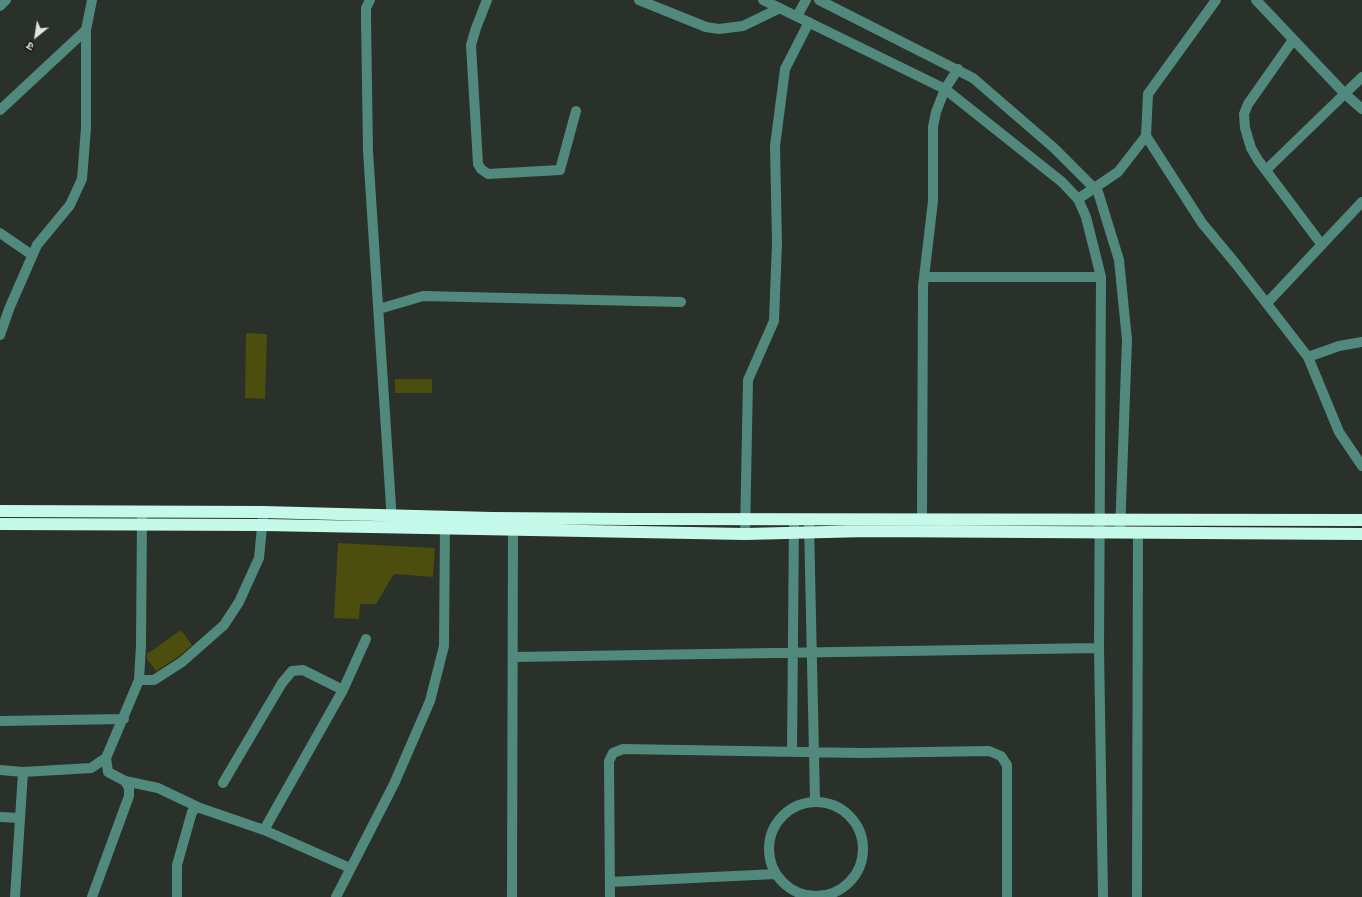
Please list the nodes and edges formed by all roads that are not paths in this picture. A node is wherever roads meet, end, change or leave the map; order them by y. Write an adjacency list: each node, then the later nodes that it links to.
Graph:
1 (6, 0): 11 (street)
2 (92, 0): 15 (street)
3 (370, 0): 36 (street)
4 (487, 0): 23 (street)
5 (639, 0): 12 (street)
6 (763, 0): 12 (street)
7 (806, 0): 13 (street)
8 (819, 0): 17 (street)
9 (1216, 0): 24 (street)
10 (1256, 0): 16 (street)
11 (0, 6)
12 (780, 8): 13 (street)
13 (797, 16): 14 (street)
14 (809, 22): 19 (street); 47 (street)
15 (86, 30): 22 (street); 31 (street)
16 (1293, 40): 20 (street); 25 (street)
17 (958, 70): 19 (street); 26 (street)
18 (1362, 77): 20 (street)
19 (945, 88): 27 (street); 32 (street)
20 (1345, 94): 21 (street); 25 (street)
21 (1362, 109)
22 (0, 110)
23 (576, 111)
24 (1146, 136): 26 (street); 35 (street)
25 (1266, 170): 30 (street)
26 (1094, 188): 27 (street); 51 (street)
27 (1078, 199): 33 (street)
28 (1362, 202): 30 (street)
29 (0, 233): 31 (street)
30 (1322, 245): 35 (street)
31 (32, 255): 37 (street)
32 (924, 277): 33 (street); 48 (street)
33 (1101, 277): 50 (street)
34 (681, 302): 36 (street)
35 (1267, 303): 40 (street)
36 (379, 309): 45 (street)
37 (3, 319): 38 (street)
38 (0, 335)
39 (1362, 342): 40 (street)
40 (1308, 358): 41 (street)
41 (1362, 466)
42 (0, 511): 43 (highway)
43 (141, 511): 44 (highway); 54 (street)
44 (263, 512): 45 (highway); 56 (street)
45 (392, 515): 46 (highway); 58 (street)
46 (446, 516): 55 (highway); 59 (street)
47 (746, 519): 49 (highway); 55 (highway); 64 (street)
48 (922, 519): 50 (highway); 57 (highway)
49 (794, 520): 57 (highway); 60 (street)
50 (1100, 520): 51 (highway); 61 (street)
51 (1120, 520): 52 (highway); 62 (street)
52 (1362, 520)
53 (0, 524): 54 (highway)
54 (142, 524): 56 (highway); 71 (street)
55 (513, 524): 59 (highway); 64 (highway); 70 (street)
56 (264, 525): 58 (highway); 71 (street)
57 (809, 526): 60 (highway); 61 (highway); 69 (street)
58 (392, 528): 59 (highway)
59 (445, 529): 89 (street)
60 (794, 532): 64 (highway); 68 (street)
61 (1100, 532): 62 (highway); 67 (street)
62 (1120, 532): 63 (highway)
63 (1138, 532): 65 (highway); 101 (street)
64 (745, 534)
65 (1362, 534)
66 (366, 638): 72 (street)
67 (1099, 648): 69 (street); 100 (street)
68 (793, 652): 69 (street); 70 (street); 75 (street)
69 (811, 652): 76 (street)
70 (513, 656): 96 (street)
71 (138, 680): 73 (street)
72 (343, 690): 83 (street); 88 (street)
73 (124, 719): 74 (street); 77 (street)
74 (0, 720)
75 (792, 752): 76 (street); 91 (street)
76 (814, 752): 84 (street); 99 (street)
77 (106, 758): 78 (street); 81 (street)
78 (91, 768): 80 (street); 81 (street)
79 (0, 770): 80 (street)
80 (23, 772): 87 (street)
81 (108, 772): 82 (street)
82 (125, 781): 85 (street); 93 (street)
83 (223, 783)
84 (815, 800): 90 (street); 98 (street)
85 (200, 808): 88 (street); 94 (street)
86 (0, 816): 87 (street)
87 (20, 818): 92 (street)
88 (264, 830): 89 (street)
89 (350, 868): 95 (street)
90 (776, 874): 91 (street); 98 (street)
91 (610, 882): 97 (street)
92 (15, 897)
93 (92, 897)
94 (177, 897)
95 (336, 897)
96 (512, 897)
97 (610, 897)
98 (812, 897)
99 (1006, 897)
100 (1103, 897)
101 (1137, 897)

